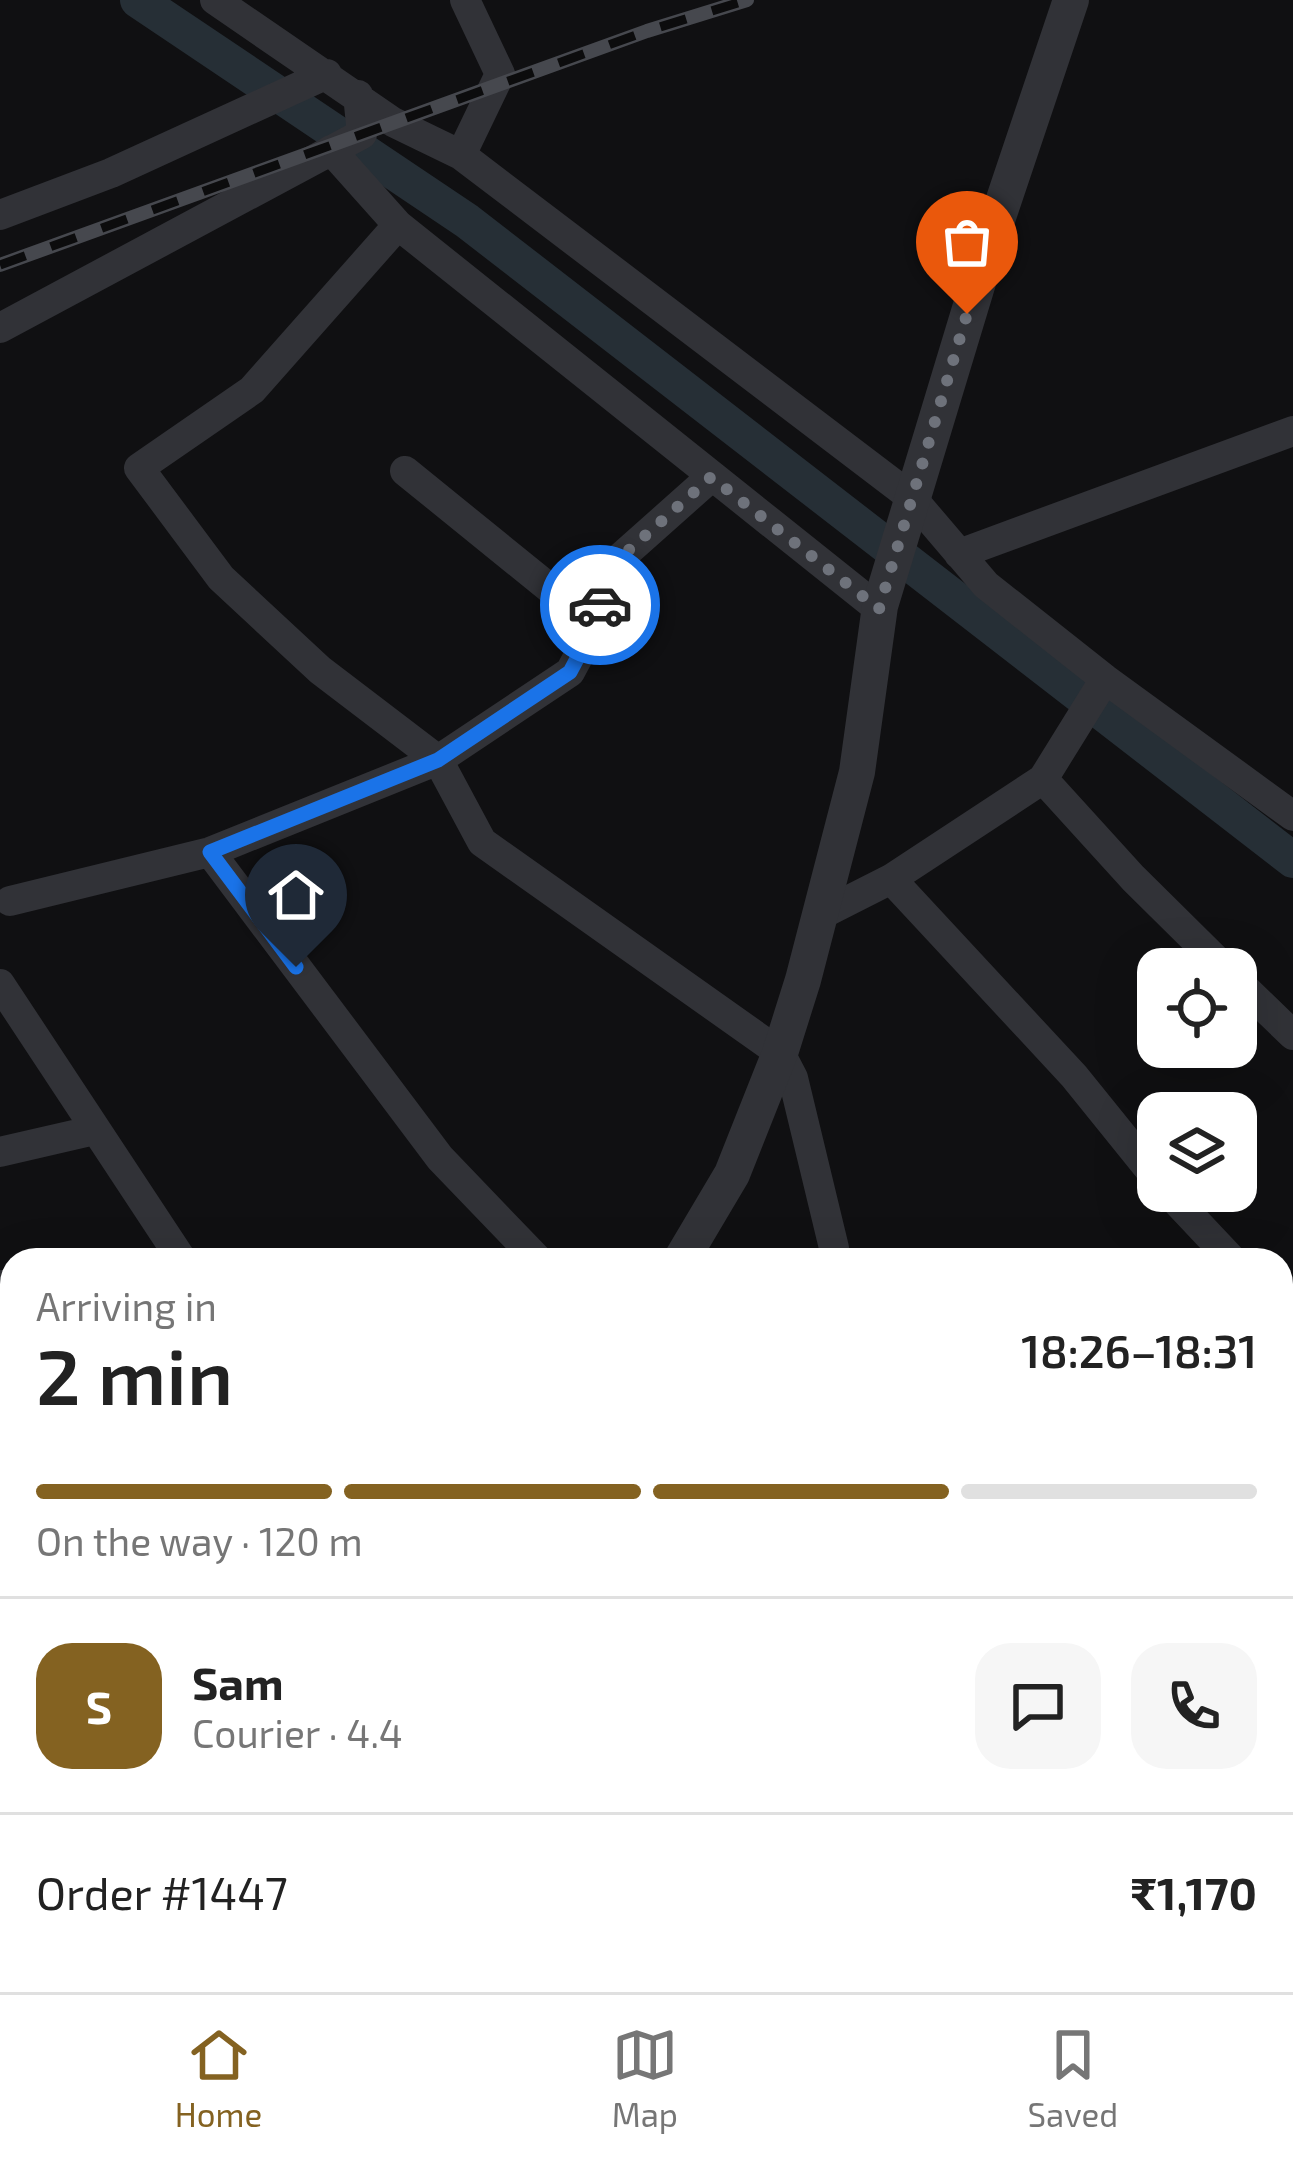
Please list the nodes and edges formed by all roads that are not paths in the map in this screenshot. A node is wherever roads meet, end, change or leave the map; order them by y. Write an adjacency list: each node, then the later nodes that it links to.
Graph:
1 (215, 0): 4 (street)
2 (465, 0): 7 (street)
3 (1071, 0): 14 (street)
4 (327, 74): 5 (street); 8 (street)
5 (358, 95): 6 (street); 7 (street)
6 (331, 150): 9 (street); 10 (street)
7 (461, 155): 14 (street)
8 (0, 215)
9 (398, 226): 13 (street); 19 (street)
10 (0, 328)
11 (1293, 431): 15 (street)
12 (405, 470): 17 (street)
13 (711, 477): 16 (street); 17 (street)
14 (910, 498): 15 (street); 16 (street)
15 (959, 554): 18 (street)
16 (879, 608): 25 (street)
17 (595, 625): 19 (street)
18 (1105, 679): 20 (street); 21 (street)
19 (438, 760): 22 (street); 30 (street)
20 (1043, 779): 23 (street); 26 (street)
21 (1293, 816)
22 (210, 852): 24 (street); 36 (street)
23 (891, 879): 25 (street); 33 (street)
24 (4, 898)
25 (820, 915): 30 (street)
26 (1204, 948)
27 (0, 984): 31 (street)
28 (1257, 1000): 29 (street)
29 (1293, 1035)
30 (779, 1053): 37 (street); 38 (street)
31 (95, 1130): 32 (street); 35 (street)
32 (0, 1152)
33 (1137, 1154)
34 (1187, 1212): 39 (street)
35 (174, 1248)
36 (526, 1248)
37 (688, 1248)
38 (834, 1248)
39 (1221, 1248)

